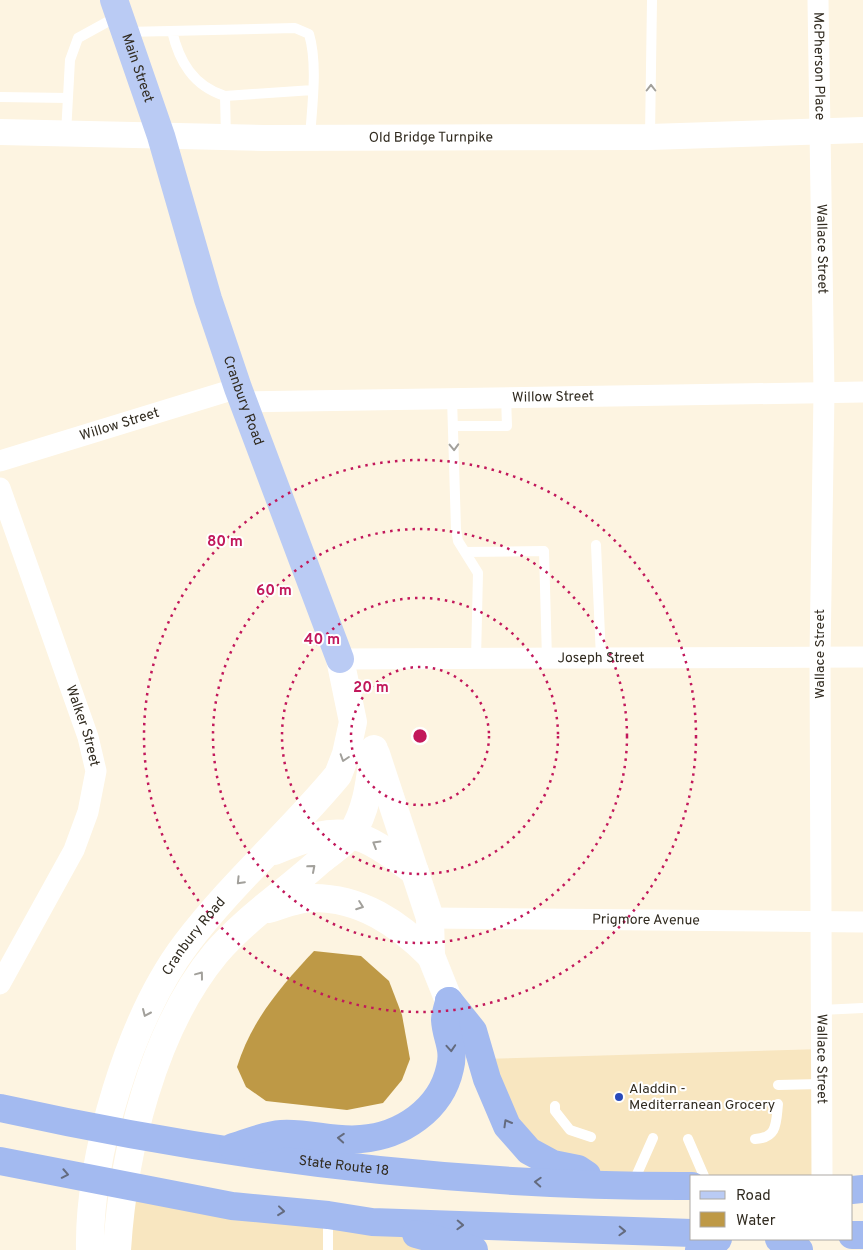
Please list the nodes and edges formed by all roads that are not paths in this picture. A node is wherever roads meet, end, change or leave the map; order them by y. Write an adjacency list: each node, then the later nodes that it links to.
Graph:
1 (652, 0): 16 (lane, one-way to 1)
2 (818, 0): 10 (street, McPherson Place)
3 (119, 16): 4 (lane); 8 (lane); 13 (main road, Main Street)
4 (172, 31): 5 (lane); 6 (lane)
5 (313, 90): 6 (lane); 15 (lane)
6 (225, 96): 14 (lane)
7 (0, 97): 8 (lane)
8 (68, 98): 12 (lane)
9 (863, 130): 10 (street, Old Bridge Turnpike)
10 (819, 131): 16 (street, Old Bridge Turnpike); 17 (street, Wallace Street)
11 (0, 132): 12 (street, Old Bridge Turnpike)
12 (66, 135): 13 (street, Old Bridge Turnpike)
13 (161, 136): 14 (street, Old Bridge Turnpike); 19 (main road, Cranbury Road)
14 (226, 137): 15 (street, Old Bridge Turnpike)
15 (310, 137): 16 (street, Old Bridge Turnpike)
16 (650, 137)
17 (824, 392): 18 (street, Willow Street); 20 (street, Willow Street); 27 (street, Wallace Street)
18 (863, 392)
19 (240, 395): 21 (street, Willow Street); 23 (street, Willow Street); 30 (main road, Cranbury Road)
20 (506, 397): 21 (street, Willow Street); 22 (lane)
21 (452, 398): 22 (lane)
22 (453, 426): 26 (lane, one-way to 26)
23 (0, 461)
24 (0, 488): 42 (street, Walker Street)
25 (596, 545): 29 (lane)
26 (466, 552): 31 (lane); 32 (lane)
27 (820, 657): 28 (street, Joseph Street); 29 (street, Joseph Street); 39 (street, Wallace Street)
28 (863, 657)
29 (601, 658): 32 (street, Joseph Street)
30 (340, 659): 31 (street, Joseph Street); 33 (main road, Cranbury Road); 35 (main road, Cranbury Road, one-way to 35)
31 (476, 659): 32 (street, Joseph Street)
32 (547, 659)
33 (374, 749): 34 (main road, Cranbury Road); 36 (main road, Cranbury Road)
34 (351, 834): 35 (main road); 36 (main road, one-way to 34); 37 (main road, Cranbury Road, one-way to 34)
35 (266, 854): 67 (main road, Cranbury Road, one-way to 67)
36 (416, 872): 38 (main road, Cranbury Road)
37 (262, 910): 41 (main road, one-way to 41); 68 (main road, Cranbury Road, one-way to 37)
38 (430, 918): 39 (street, Prigmore Avenue); 41 (main road, Cranbury Road)
39 (822, 922): 40 (street, Prigmore Avenue); 45 (street, Wallace Street)
40 (863, 922)
41 (431, 956): 43 (main road, Cranbury Road)
42 (1, 980)
43 (449, 1001): 55 (highway, one-way to 55); 59 (highway, one-way to 43)
44 (863, 1008): 45 (lane)
45 (821, 1010): 46 (street, Wallace Street)
46 (822, 1084): 47 (lane); 58 (street, Wallace Street)
47 (778, 1085)
48 (778, 1104): 54 (lane)
49 (555, 1106): 51 (lane)
50 (0, 1108): 55 (highway, State Route 18)
51 (591, 1136)
52 (653, 1138): 60 (lane)
53 (688, 1138): 57 (lane)
54 (755, 1139)
55 (220, 1151): 59 (highway, State Route 18, one-way to 55)
56 (0, 1162): 62 (highway, one-way to 62)
57 (704, 1175)
58 (822, 1175)
59 (603, 1185): 60 (highway, State Route 18)
60 (631, 1186): 61 (highway, State Route 18)
61 (690, 1186)
62 (328, 1216): 63 (highway); 69 (lane)
63 (372, 1222): 64 (highway, one-way to 64); 70 (highway)
64 (690, 1233)
65 (716, 1240): 71 (highway)
66 (781, 1240): 72 (highway)
67 (90, 1246)
68 (117, 1248)
69 (328, 1250)
70 (474, 1250)
71 (699, 1250)
72 (799, 1250)

